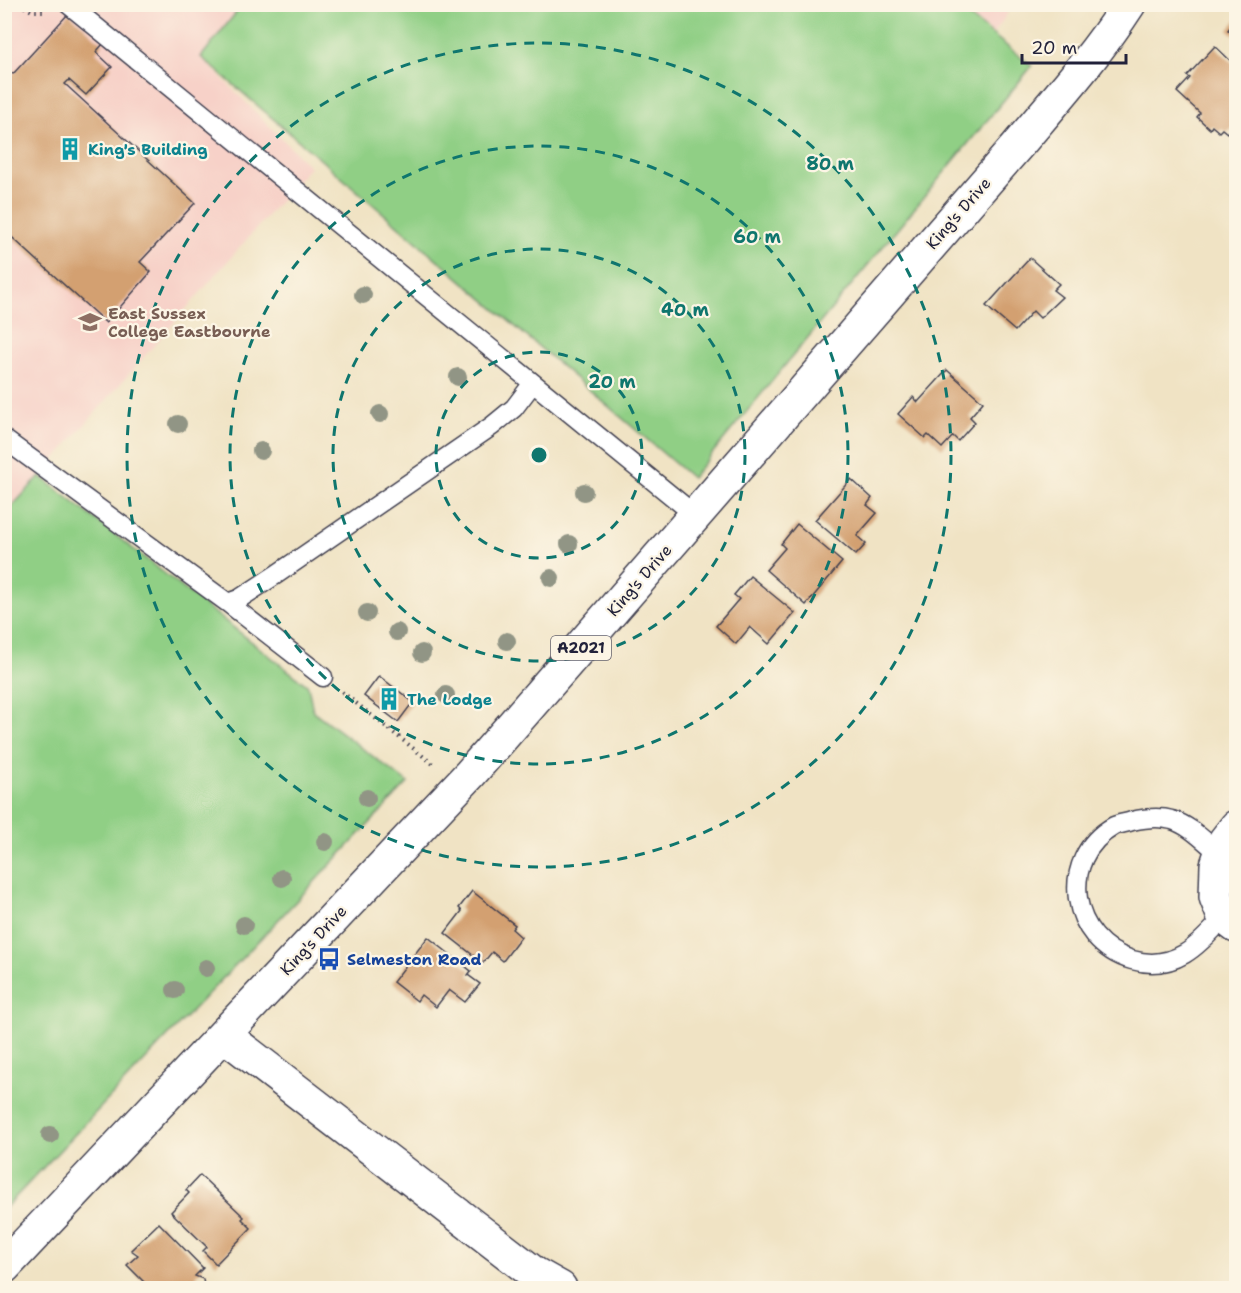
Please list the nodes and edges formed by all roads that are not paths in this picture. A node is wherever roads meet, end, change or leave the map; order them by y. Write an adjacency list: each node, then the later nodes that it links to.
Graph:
1 (68, 4): 3 (lane)
2 (1129, 4): 5 (main road, King's Drive / A2021)
3 (533, 382): 5 (lane); 6 (lane)
4 (4, 439): 6 (lane)
5 (695, 515): 10 (main road, King's Drive / A2021)
6 (228, 603): 7 (lane)
7 (323, 677)
8 (1228, 841): 9 (main road); 9 (lane)
9 (1230, 921)
10 (224, 1035): 11 (main road, King's Drive / A2021); 12 (main road)
11 (4, 1267)
12 (560, 1288)

